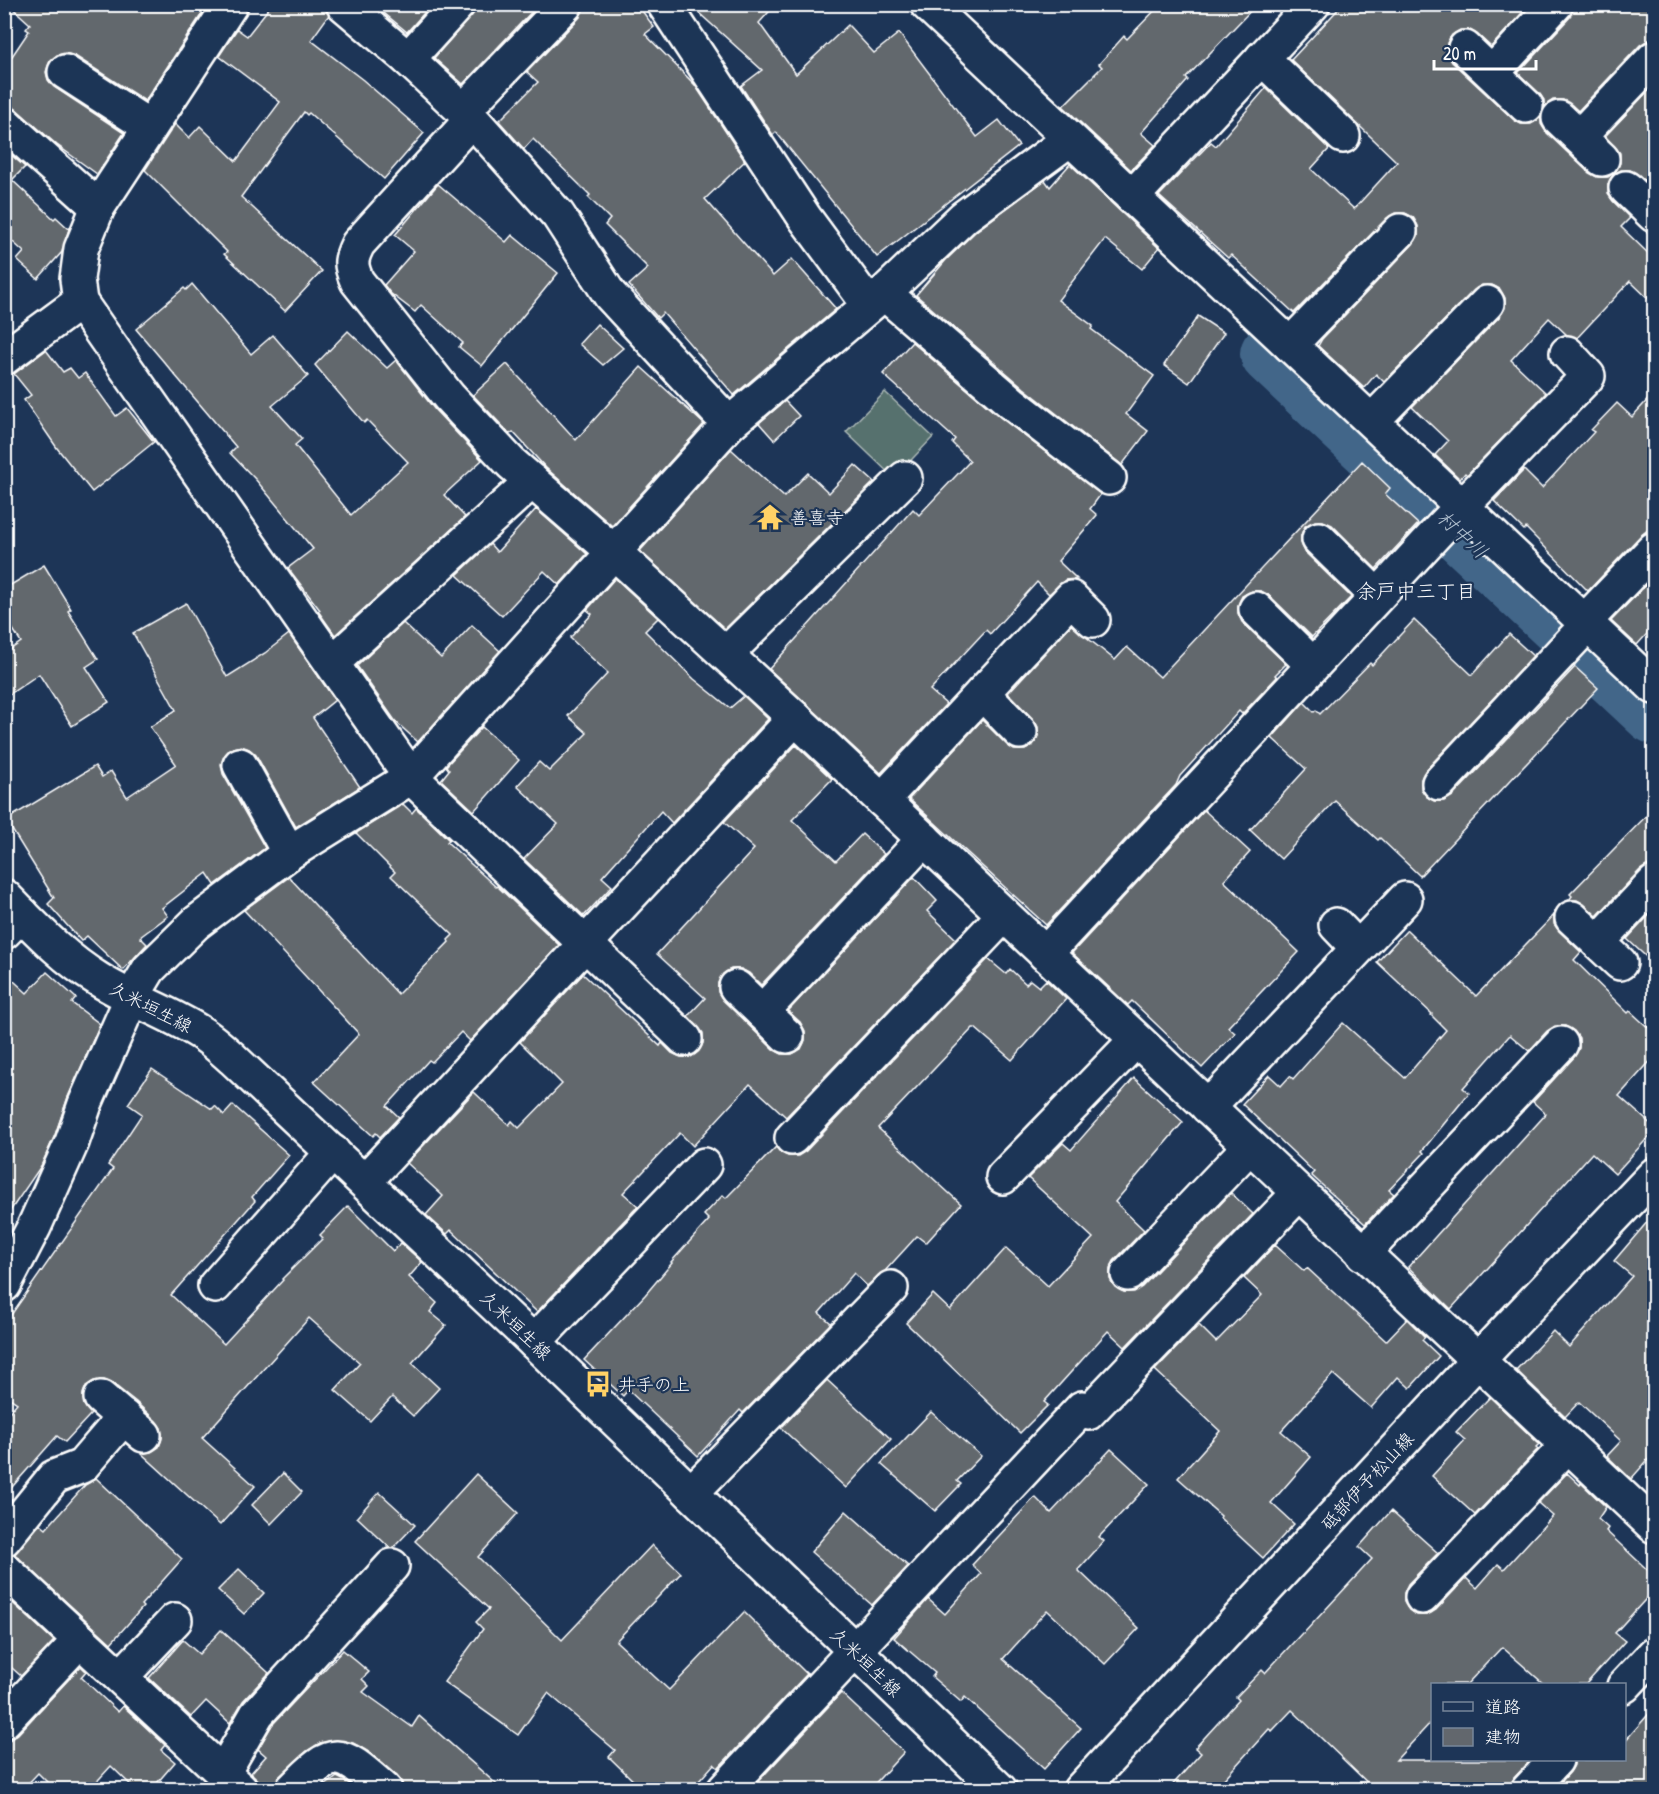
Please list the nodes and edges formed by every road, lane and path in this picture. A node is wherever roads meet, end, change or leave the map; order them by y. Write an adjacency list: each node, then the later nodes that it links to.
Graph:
1 (231, 4): 18 (street)
2 (343, 4): 12 (street)
3 (458, 4): 12 (street)
4 (566, 4): 16 (street)
5 (664, 4): 27 (street)
6 (927, 4): 21 (street)
7 (1313, 4): 10 (street)
8 (1556, 4): 14 (street)
9 (1465, 48): 14 (street)
10 (1262, 58): 19 (street); 23 (street)
11 (1654, 58): 20 (street)
12 (408, 59): 16 (street)
13 (65, 72): 18 (street)
14 (1492, 73): 15 (street)
15 (1526, 106)
16 (468, 115): 34 (street); 37 (street)
17 (4, 123): 24 (street)
18 (150, 128): 24 (street)
19 (1343, 136)
20 (1580, 138)
21 (1070, 139): 23 (street); 27 (street)
22 (1626, 188): 25 (street)
23 (1132, 197): 30 (street)
24 (98, 207): 28 (street)
25 (1654, 215)
26 (1400, 231): 30 (street)
27 (876, 299): 34 (street); 36 (street)
28 (80, 302): 32 (street); 47 (street)
29 (1486, 303): 33 (street)
30 (1290, 345): 33 (street)
31 (1567, 353): 38 (street)
32 (4, 358)
33 (1372, 422): 38 (street)
34 (729, 424): 41 (street)
35 (905, 478): 46 (street)
36 (1109, 478)
37 (532, 480): 41 (street); 47 (street)
38 (1453, 515): 42 (street); 45 (street)
39 (1319, 538): 42 (street)
40 (1654, 549): 45 (street)
41 (614, 552): 46 (street); 54 (street)
42 (1377, 596): 48 (street)
43 (1256, 609): 48 (street)
44 (1093, 620): 50 (street)
45 (1580, 631): 49 (street); 55 (street)
46 (726, 654): 51 (street)
47 (332, 663): 54 (street)
48 (1313, 665): 67 (street)
49 (1654, 687)
50 (982, 693): 52 (street); 56 (street)
51 (795, 718): 56 (street); 65 (street)
52 (1020, 732)
53 (240, 765): 58 (street)
54 (411, 777): 58 (street); 65 (street)
55 (1439, 783)
56 (882, 800): 57 (street)
57 (924, 839): 62 (street); 70 (street)
58 (289, 853): 69 (street)
59 (1654, 883): 63 (street)
60 (1405, 899): 66 (street)
61 (10, 914): 69 (street, 久米垣生線)
62 (1004, 915): 67 (street); 76 (street)
63 (1572, 918)
64 (1335, 925): 66 (street)
65 (587, 945): 72 (street); 82 (street)
66 (1358, 948): 75 (street)
67 (1045, 954): 73 (street)
68 (736, 987): 70 (street)
69 (131, 999): 78 (street, 久米垣生線); 85 (street)
70 (762, 1012): 71 (street)
71 (787, 1036)
72 (685, 1039)
73 (1136, 1040): 75 (street); 81 (street)
74 (1561, 1044): 84 (street)
75 (1208, 1107): 77 (street)
76 (792, 1138)
77 (1250, 1147): 83 (street); 86 (street)
78 (333, 1152): 82 (street, 久米垣生線); 87 (street)
79 (704, 1165): 89 (street)
80 (1654, 1174): 90 (street, 砥部伊予松山線)
81 (1003, 1177)
82 (365, 1181): 89 (street, 久米垣生線)
83 (1299, 1193): 84 (street); 101 (street)
84 (1363, 1254): 90 (street)
85 (7, 1272)
86 (1128, 1274)
87 (215, 1286)
88 (891, 1288): 93 (street)
89 (534, 1342): 93 (street, 久米垣生線)
90 (1477, 1361): 92 (street); 112 (street, 砥部伊予松山線)
91 (123, 1416): 95 (street)
92 (1568, 1445): 94 (street); 98 (street)
93 (691, 1493): 101 (street, 久米垣生線)
94 (1654, 1526)
95 (4, 1539)
96 (392, 1566): 107 (street)
97 (4, 1569): 100 (street)
98 (1422, 1598)
99 (175, 1620): 103 (street)
100 (80, 1640): 103 (street); 105 (street)
101 (854, 1651): 110 (street); 111 (street, 久米垣生線)
102 (1654, 1654): 104 (street)
103 (121, 1677): 107 (street)
104 (1626, 1684)
105 (4, 1721)
106 (1555, 1761): 113 (street)
107 (232, 1784)
108 (292, 1790): 109 (street)
109 (385, 1790)
110 (724, 1790)
111 (1000, 1790)
112 (1080, 1790)
113 (1528, 1790)

